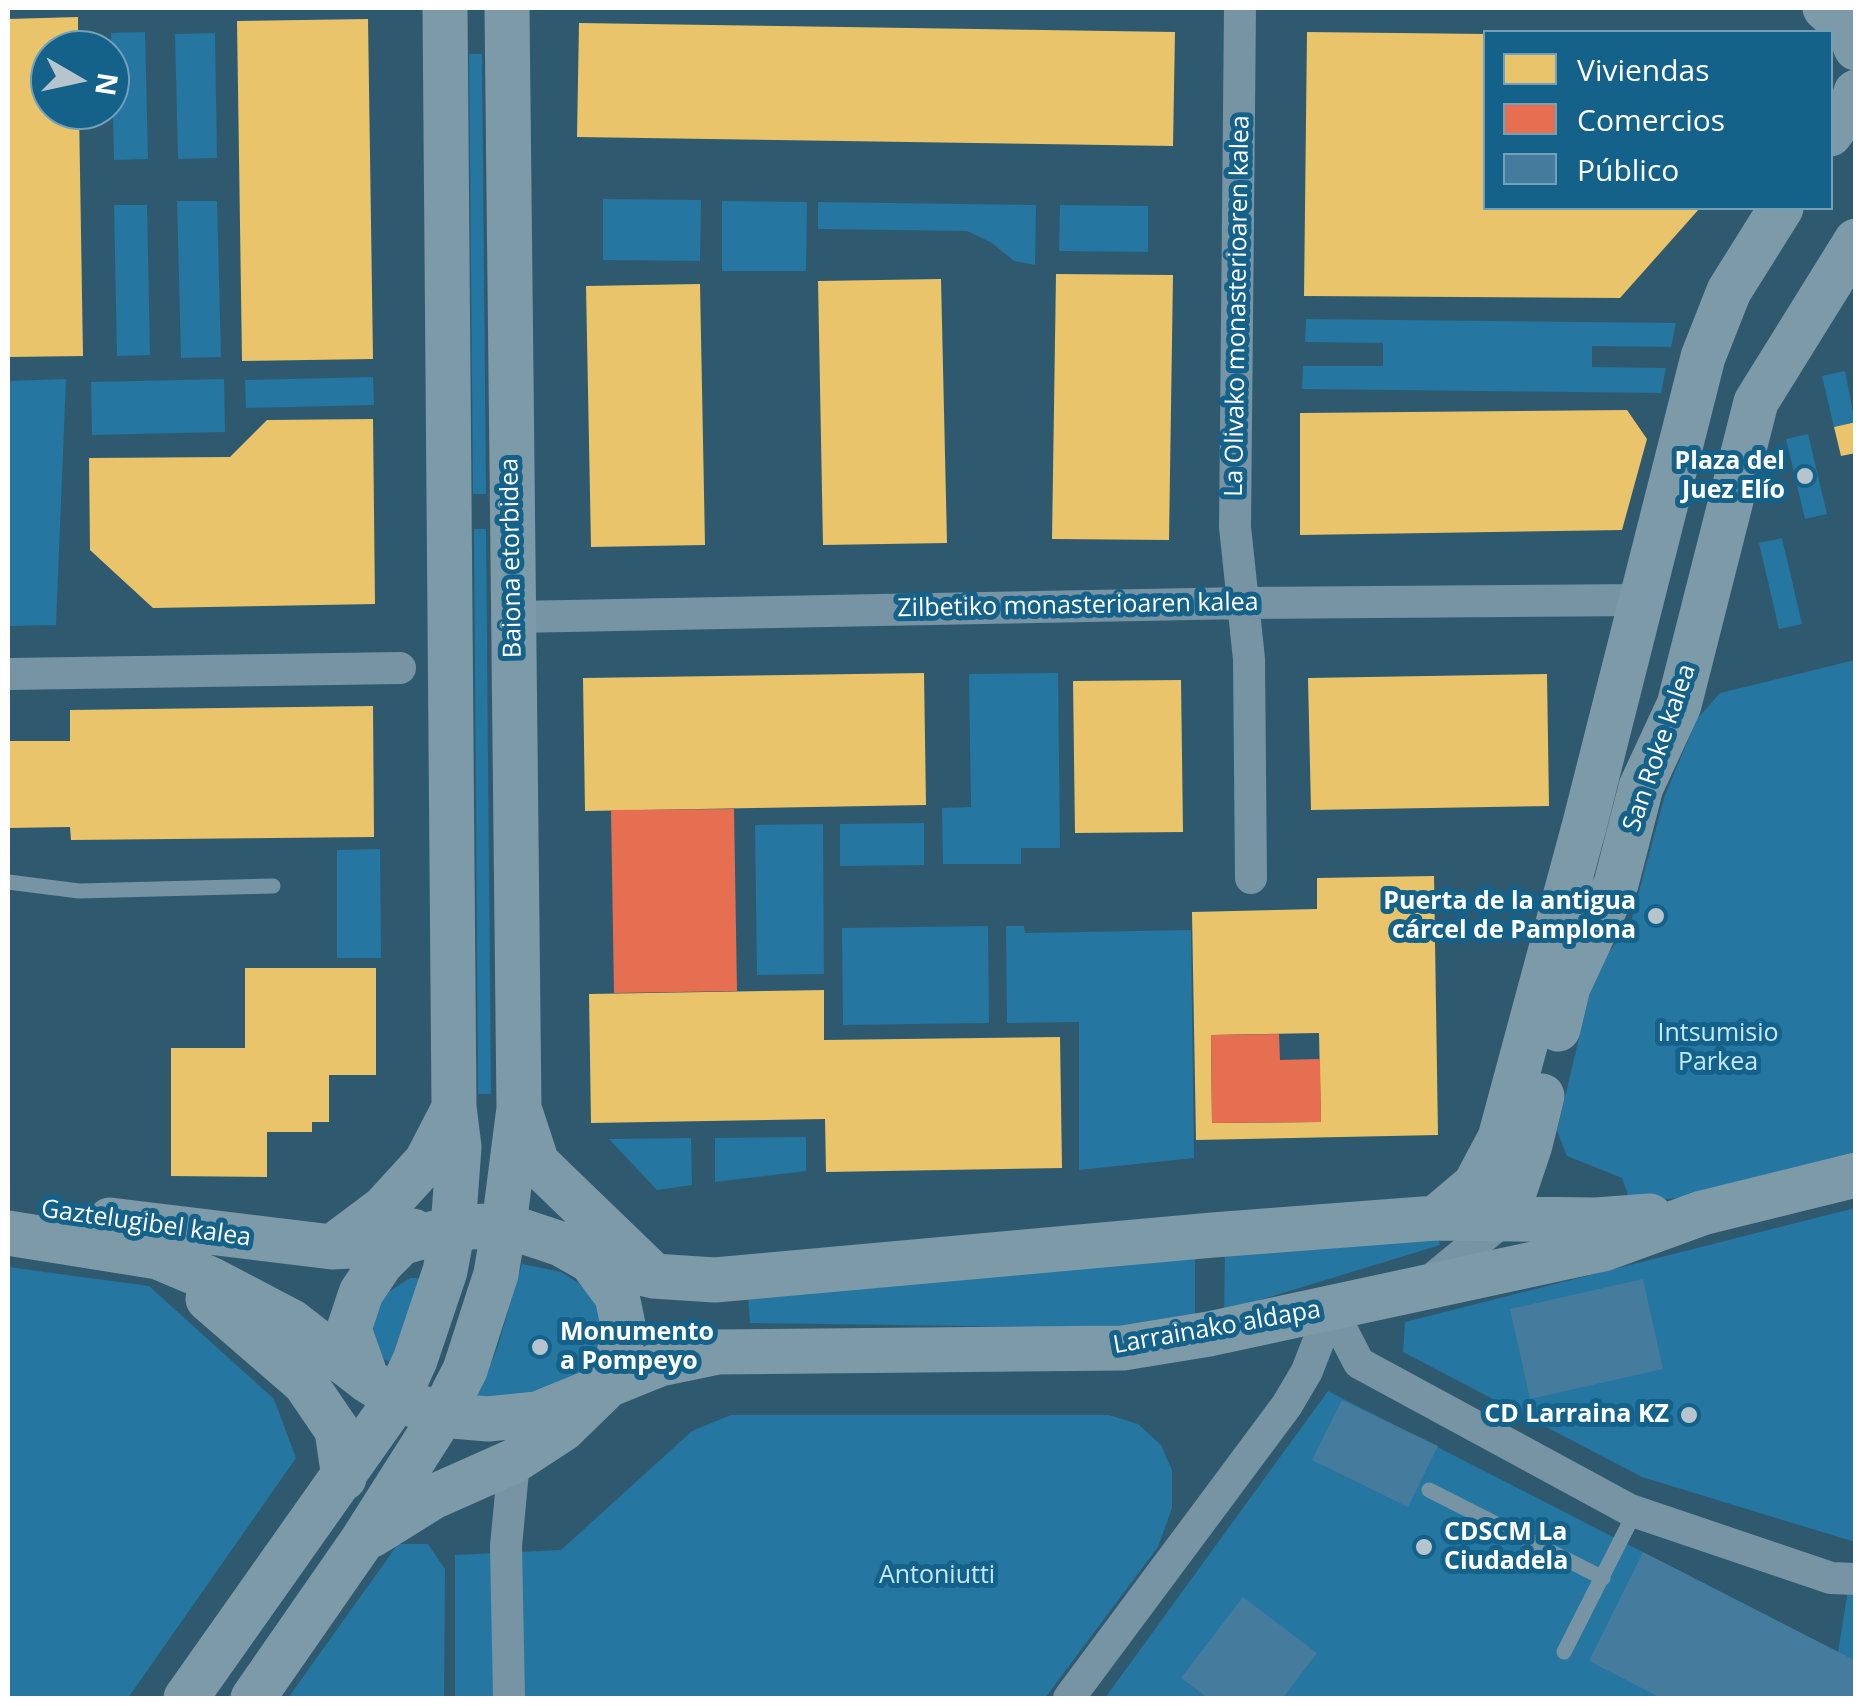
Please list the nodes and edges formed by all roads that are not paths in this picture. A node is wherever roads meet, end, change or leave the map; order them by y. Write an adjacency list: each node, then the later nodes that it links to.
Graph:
1 (444, 8): 19 (street)
2 (507, 8): 12 (street, Baiona etorbidea)
3 (1240, 8): 11 (street, La Olivako monasterioaren kalea)
4 (1825, 8): 5 (street)
5 (1856, 48)
6 (1856, 92): 7 (street)
7 (1833, 130)
8 (1781, 210): 10 (street, San Roke kalea)
9 (1856, 240): 24 (street, San Roke kalea)
10 (1642, 600): 11 (street, Zilbetiko monasterioaren kalea); 23 (street, San Roke kalea)
11 (1246, 603): 12 (street, Zilbetiko monasterioaren kalea); 15 (street, La Olivako monasterioaren kalea)
12 (514, 618): 18 (street, Baiona etorbidea)
13 (400, 668): 14 (street)
14 (8, 674)
15 (1252, 878)
16 (8, 882): 17 (lane)
17 (273, 886)
18 (519, 1108): 25 (street); 31 (street)
19 (457, 1127): 26 (street); 28 (street); 29 (street)
20 (1856, 1175): 22 (street, Larrainako aldapa)
21 (8, 1205): 29 (street, Gaztelugibel kalea)
22 (1702, 1213): 24 (street, Larrainako aldapa); 32 (street, Larrainako aldapa)
23 (1436, 1218): 24 (street, Larrainako aldapa); 31 (street, Larrainako aldapa)
24 (1505, 1219): 32 (street)
25 (504, 1226): 26 (street, Gaztelugibel kalea); 30 (street, Larrainako aldapa); 37 (street)
26 (454, 1228): 28 (street, Gaztelugibel kalea); 36 (street)
27 (8, 1233): 34 (street, Gaztelugibel kalea)
28 (400, 1243): 29 (street, Gaztelugibel kalea); 36 (street)
29 (332, 1248)
30 (591, 1261): 31 (street, Larrainako aldapa); 35 (street)
31 (653, 1276)
32 (1418, 1290): 33 (street, Larrainako aldapa)
33 (1331, 1309): 35 (street, Larrainako aldapa); 41 (street); 49 (street)
34 (254, 1319): 36 (street, Larrainako aldapa); 39 (street)
35 (604, 1389): 37 (street, Larrainako aldapa); 38 (street)
36 (382, 1390): 37 (street, Larrainako aldapa); 39 (street)
37 (442, 1415): 42 (street)
38 (514, 1461): 42 (street); 48 (street)
39 (344, 1478): 46 (street)
40 (1429, 1490): 43 (lane)
41 (1635, 1512): 43 (lane); 44 (street)
42 (362, 1541): 47 (street)
43 (1603, 1578): 45 (lane)
44 (1856, 1579)
45 (1564, 1652)
46 (186, 1698)
47 (253, 1698)
48 (509, 1698)
49 (1069, 1698)

